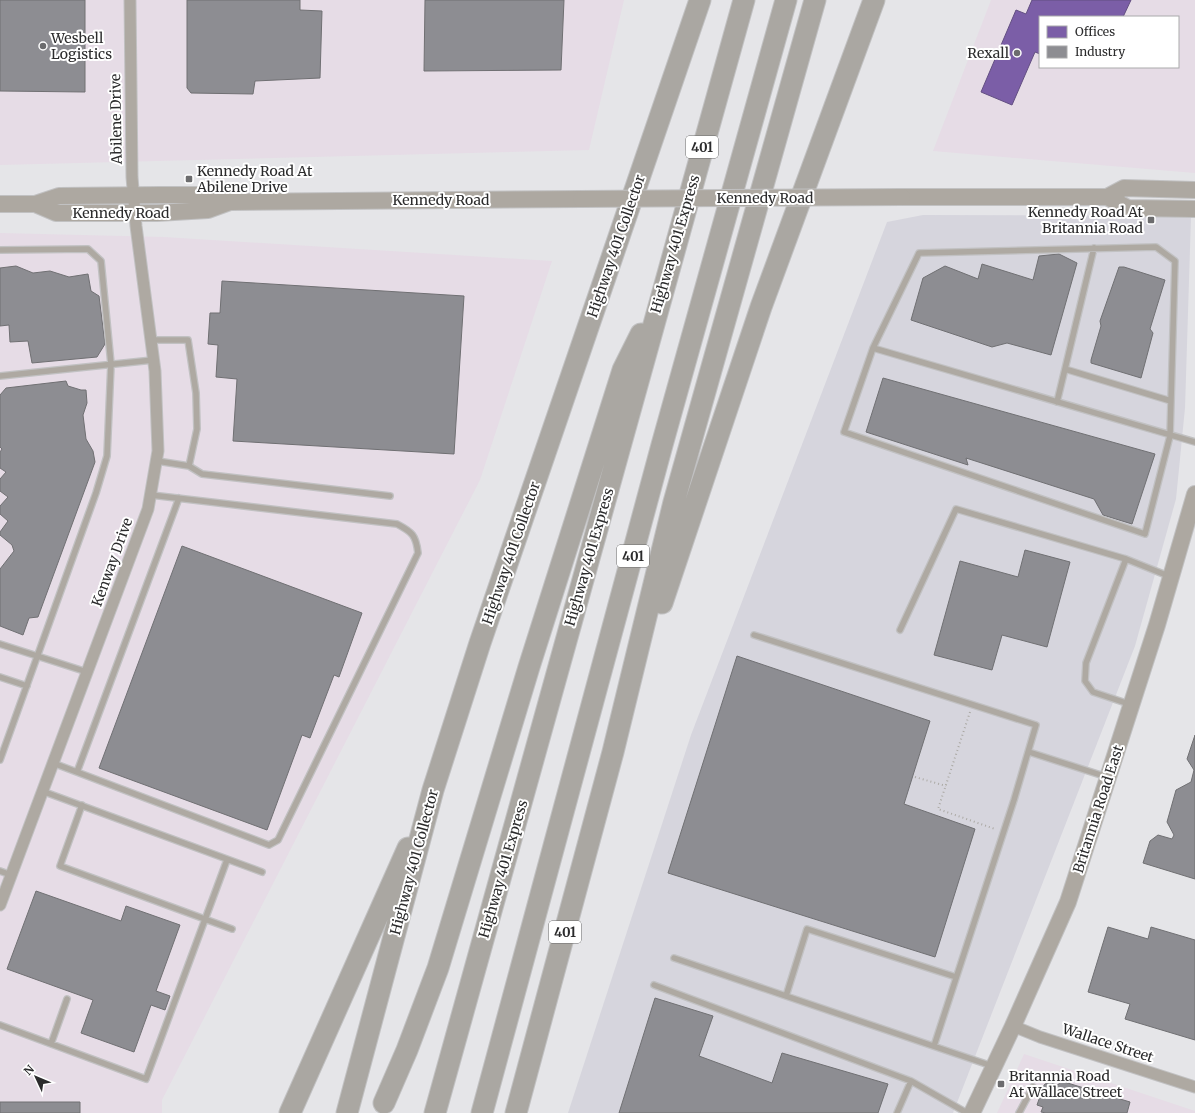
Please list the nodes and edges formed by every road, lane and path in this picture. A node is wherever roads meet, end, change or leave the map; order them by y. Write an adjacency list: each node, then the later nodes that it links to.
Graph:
1 (130, 0): 8 (street, Abilene Drive)
2 (700, 0): 53 (highway, Highway 401 Collector)
3 (744, 0): 17 (highway, Highway 401 Express / 401)
4 (786, 0): 81 (highway, 401)
5 (815, 0): 45 (highway, 401)
6 (874, 0): 45 (highway)
7 (1195, 190): 9 (main road, Kennedy Road)
8 (133, 195): 10 (main road, Kennedy Road); 12 (main road, Kennedy Road); 14 (street, Abilene Drive)
9 (1107, 197): 10 (main road, Kennedy Road, bridge); 13 (main road, Kennedy Road)
10 (230, 202): 14 (main road, Kennedy Road)
11 (0, 204): 12 (main road, Kennedy Road)
12 (35, 204): 14 (main road, Kennedy Road)
13 (1195, 209)
14 (135, 213): 18 (street, Kenway Drive)
15 (1094, 248): 19 (lane); 22 (lane); 24 (lane)
16 (0, 250): 21 (lane)
17 (661, 293): 77 (highway); 80 (highway, Highway 401 Express / 401)
18 (150, 340): 20 (street, Kenway Drive); 29 (lane)
19 (873, 348): 25 (lane); 26 (lane)
20 (153, 360): 21 (lane); 28 (street, Kenway Drive)
21 (111, 364): 23 (lane); 39 (lane)
22 (1065, 369): 24 (lane); 25 (lane)
23 (0, 376)
24 (1171, 401): 26 (lane)
25 (1057, 402): 26 (lane)
26 (1170, 436): 27 (lane)
27 (1195, 442)
28 (157, 461): 29 (lane); 31 (street, Kenway Drive)
29 (189, 466): 32 (lane)
30 (1195, 494): 35 (main road, Britannia Road East)
31 (150, 495): 33 (lane); 40 (street, Kenway Drive)
32 (390, 496)
33 (179, 498): 49 (lane); 49 (lane)
34 (1126, 559): 35 (lane); 36 (lane); 44 (lane)
35 (1172, 577): 44 (main road, Britannia Road East)
36 (900, 630)
37 (754, 635): 43 (lane)
38 (0, 644): 39 (lane)
39 (38, 656): 40 (lane); 42 (lane)
40 (87, 672): 48 (street, Kenway Drive)
41 (0, 677): 42 (lane)
42 (27, 686): 47 (lane)
43 (972, 705): 46 (lane); 52 (path)
44 (1132, 705): 51 (main road, Britannia Road East)
45 (613, 752): 82 (highway, 401)
46 (1029, 752): 51 (lane); 56 (lane)
47 (0, 760)
48 (53, 763): 49 (lane); 54 (street, Kenway Drive)
49 (78, 772)
50 (915, 776): 52 (path)
51 (1108, 777): 70 (main road, Britannia Road East)
52 (946, 786): 56 (path)
53 (433, 790): 78 (highway); 79 (highway, Highway 401 Collector)
54 (42, 791): 55 (lane); 60 (street, Kenway Drive)
55 (82, 805): 57 (lane); 62 (lane)
56 (1004, 831): 65 (lane)
57 (227, 860): 59 (lane); 62 (lane)
58 (0, 871): 60 (lane)
59 (262, 872)
60 (11, 875): 61 (street, Kenway Drive)
61 (0, 905)
62 (206, 919): 63 (lane); 71 (lane)
63 (232, 929)
64 (674, 958): 67 (lane)
65 (956, 977): 67 (lane); 72 (lane)
66 (654, 985): 74 (lane)
67 (786, 996): 72 (lane)
68 (67, 1000): 71 (lane)
69 (0, 1025): 71 (lane)
70 (1013, 1026): 73 (main road, Britannia Road East); 76 (street, Wallace Street)
71 (51, 1044)
72 (934, 1046): 73 (lane)
73 (994, 1067): 85 (main road, Britannia Road East)
74 (911, 1081): 83 (lane); 84 (lane)
75 (1033, 1087): 86 (lane)
76 (1195, 1087)
77 (384, 1103)
78 (290, 1113)
79 (347, 1113)
80 (435, 1113)
81 (482, 1113)
82 (516, 1113)
83 (897, 1113)
84 (967, 1113)
85 (972, 1113)
86 (1020, 1113)

